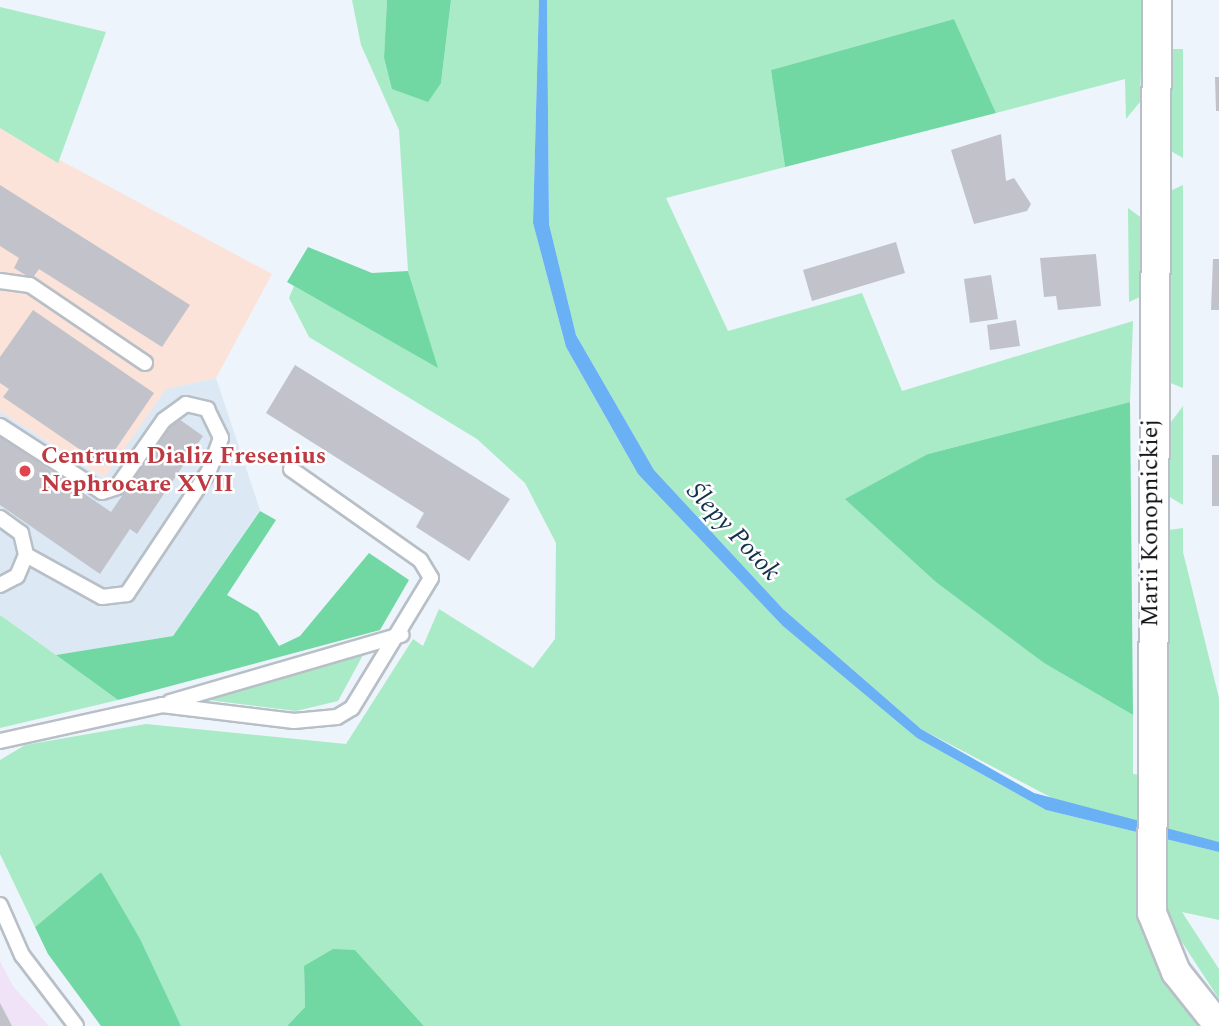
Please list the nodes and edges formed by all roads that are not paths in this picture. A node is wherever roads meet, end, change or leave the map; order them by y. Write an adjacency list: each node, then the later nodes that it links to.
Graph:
1 (1157, 0): 14 (street, Marii Konopnickiej)
2 (0, 281): 3 (lane)
3 (145, 363)
4 (0, 426): 7 (lane)
5 (292, 469): 9 (lane)
6 (0, 518): 7 (lane)
7 (26, 555): 8 (lane)
8 (0, 585)
9 (401, 635): 10 (lane); 10 (lane)
10 (162, 705): 11 (lane)
11 (0, 741)
12 (0, 905): 13 (lane)
13 (76, 1026)
14 (1219, 1026)

